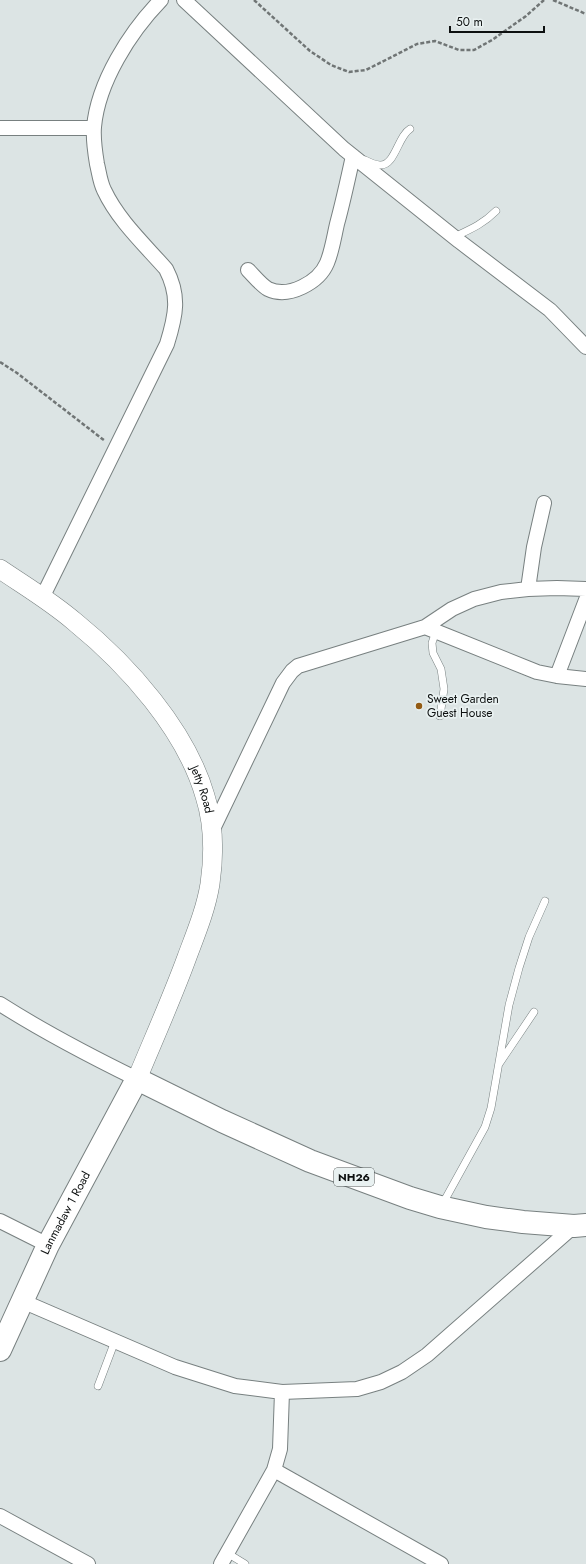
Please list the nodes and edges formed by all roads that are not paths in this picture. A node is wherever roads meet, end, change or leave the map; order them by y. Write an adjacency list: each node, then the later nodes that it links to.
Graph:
1 (161, 0): 4 (street)
2 (184, 0): 6 (street)
3 (0, 128): 4 (street)
4 (94, 128): 15 (street)
5 (410, 129): 6 (lane)
6 (353, 156): 8 (street); 9 (street)
7 (496, 211): 8 (lane)
8 (454, 237): 10 (street)
9 (248, 270)
10 (586, 347)
11 (544, 503): 13 (street)
12 (0, 570): 15 (street, Jetty Road)
13 (528, 589): 14 (street); 17 (street)
14 (586, 589)
15 (42, 598): 21 (street, Jetty Road)
16 (586, 600): 18 (street)
17 (431, 629): 18 (street); 20 (lane); 21 (street)
18 (557, 676): 19 (street)
19 (586, 679)
20 (440, 716)
21 (212, 831): 26 (street, Jetty Road)
22 (545, 901): 25 (lane)
23 (0, 1004): 26 (street)
24 (534, 1012): 25 (lane)
25 (497, 1068): 27 (lane)
26 (137, 1078): 27 (highway, NH26); 30 (highway, Lanmadaw 1 Road)
27 (440, 1207): 29 (highway, NH26)
28 (0, 1221): 30 (street)
29 (580, 1226): 35 (street)
30 (48, 1245): 31 (highway, Lanmadaw 1 Road)
31 (22, 1301): 32 (street); 33 (highway, Lanmadaw 1 Road)
32 (115, 1341): 34 (lane); 35 (street)
33 (1, 1344)
34 (98, 1386)
35 (282, 1392): 36 (street)
36 (274, 1470): 38 (street); 41 (street)
37 (0, 1516): 39 (street)
38 (224, 1559): 40 (lane)
39 (88, 1564)
40 (245, 1564)
41 (441, 1564)

